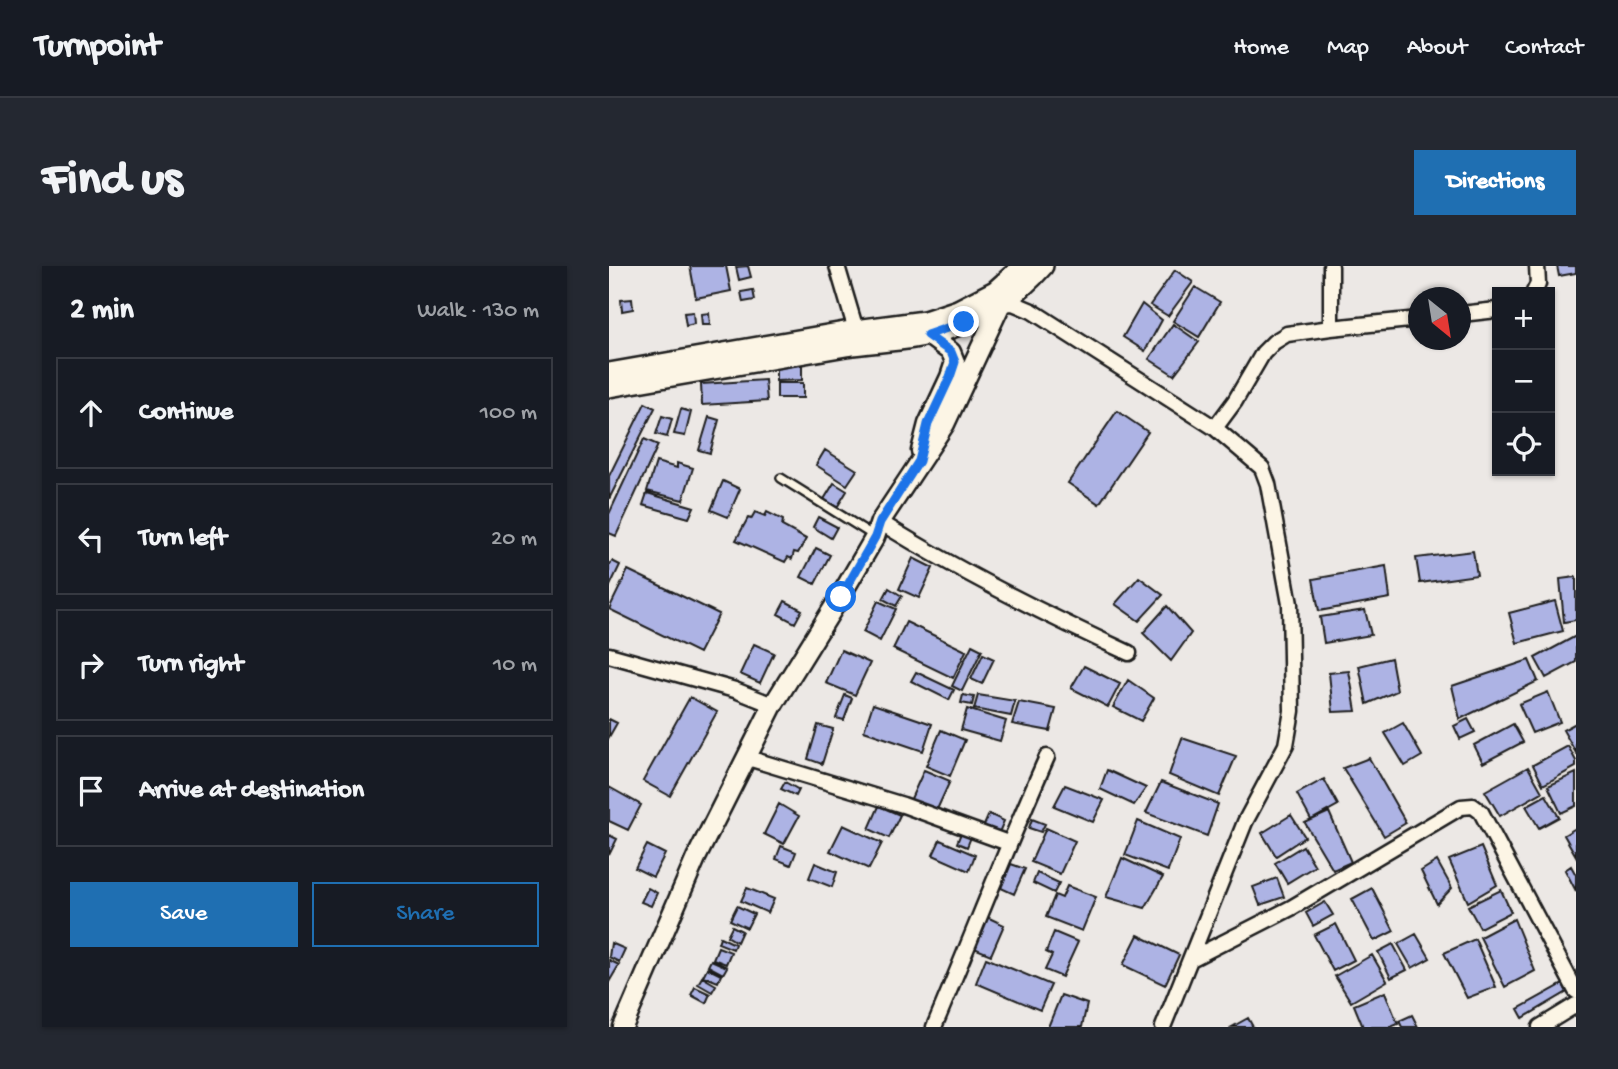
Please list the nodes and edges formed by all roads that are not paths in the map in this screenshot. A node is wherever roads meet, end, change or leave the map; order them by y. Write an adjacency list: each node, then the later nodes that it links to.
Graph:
1 (837, 266): 12 (street)
2 (1023, 266): 12 (main road)
3 (1043, 266): 7 (main road)
4 (1331, 266): 11 (street)
5 (1537, 266): 6 (street)
6 (1536, 287)
7 (1001, 304): 13 (main road); 16 (street); 17 (street)
8 (1492, 311): 9 (street)
9 (1471, 313)
10 (1408, 320): 11 (street)
11 (1331, 328): 16 (street)
12 (856, 330): 14 (main road)
13 (927, 335): 15 (main road); 17 (street)
14 (609, 373)
15 (609, 387)
16 (1215, 428): 26 (street)
17 (919, 461): 19 (street)
18 (781, 478): 19 (lane)
19 (877, 529): 20 (street); 22 (street)
20 (1129, 653)
21 (609, 655): 22 (street)
22 (773, 705): 24 (street)
23 (1047, 757): 25 (street)
24 (748, 758): 25 (street); 29 (street)
25 (1008, 843): 30 (street)
26 (1191, 959): 27 (street); 31 (street)
27 (1576, 991)
28 (1576, 1005): 32 (street)
29 (623, 1027)
30 (934, 1027)
31 (1163, 1027)
32 (1541, 1027)

